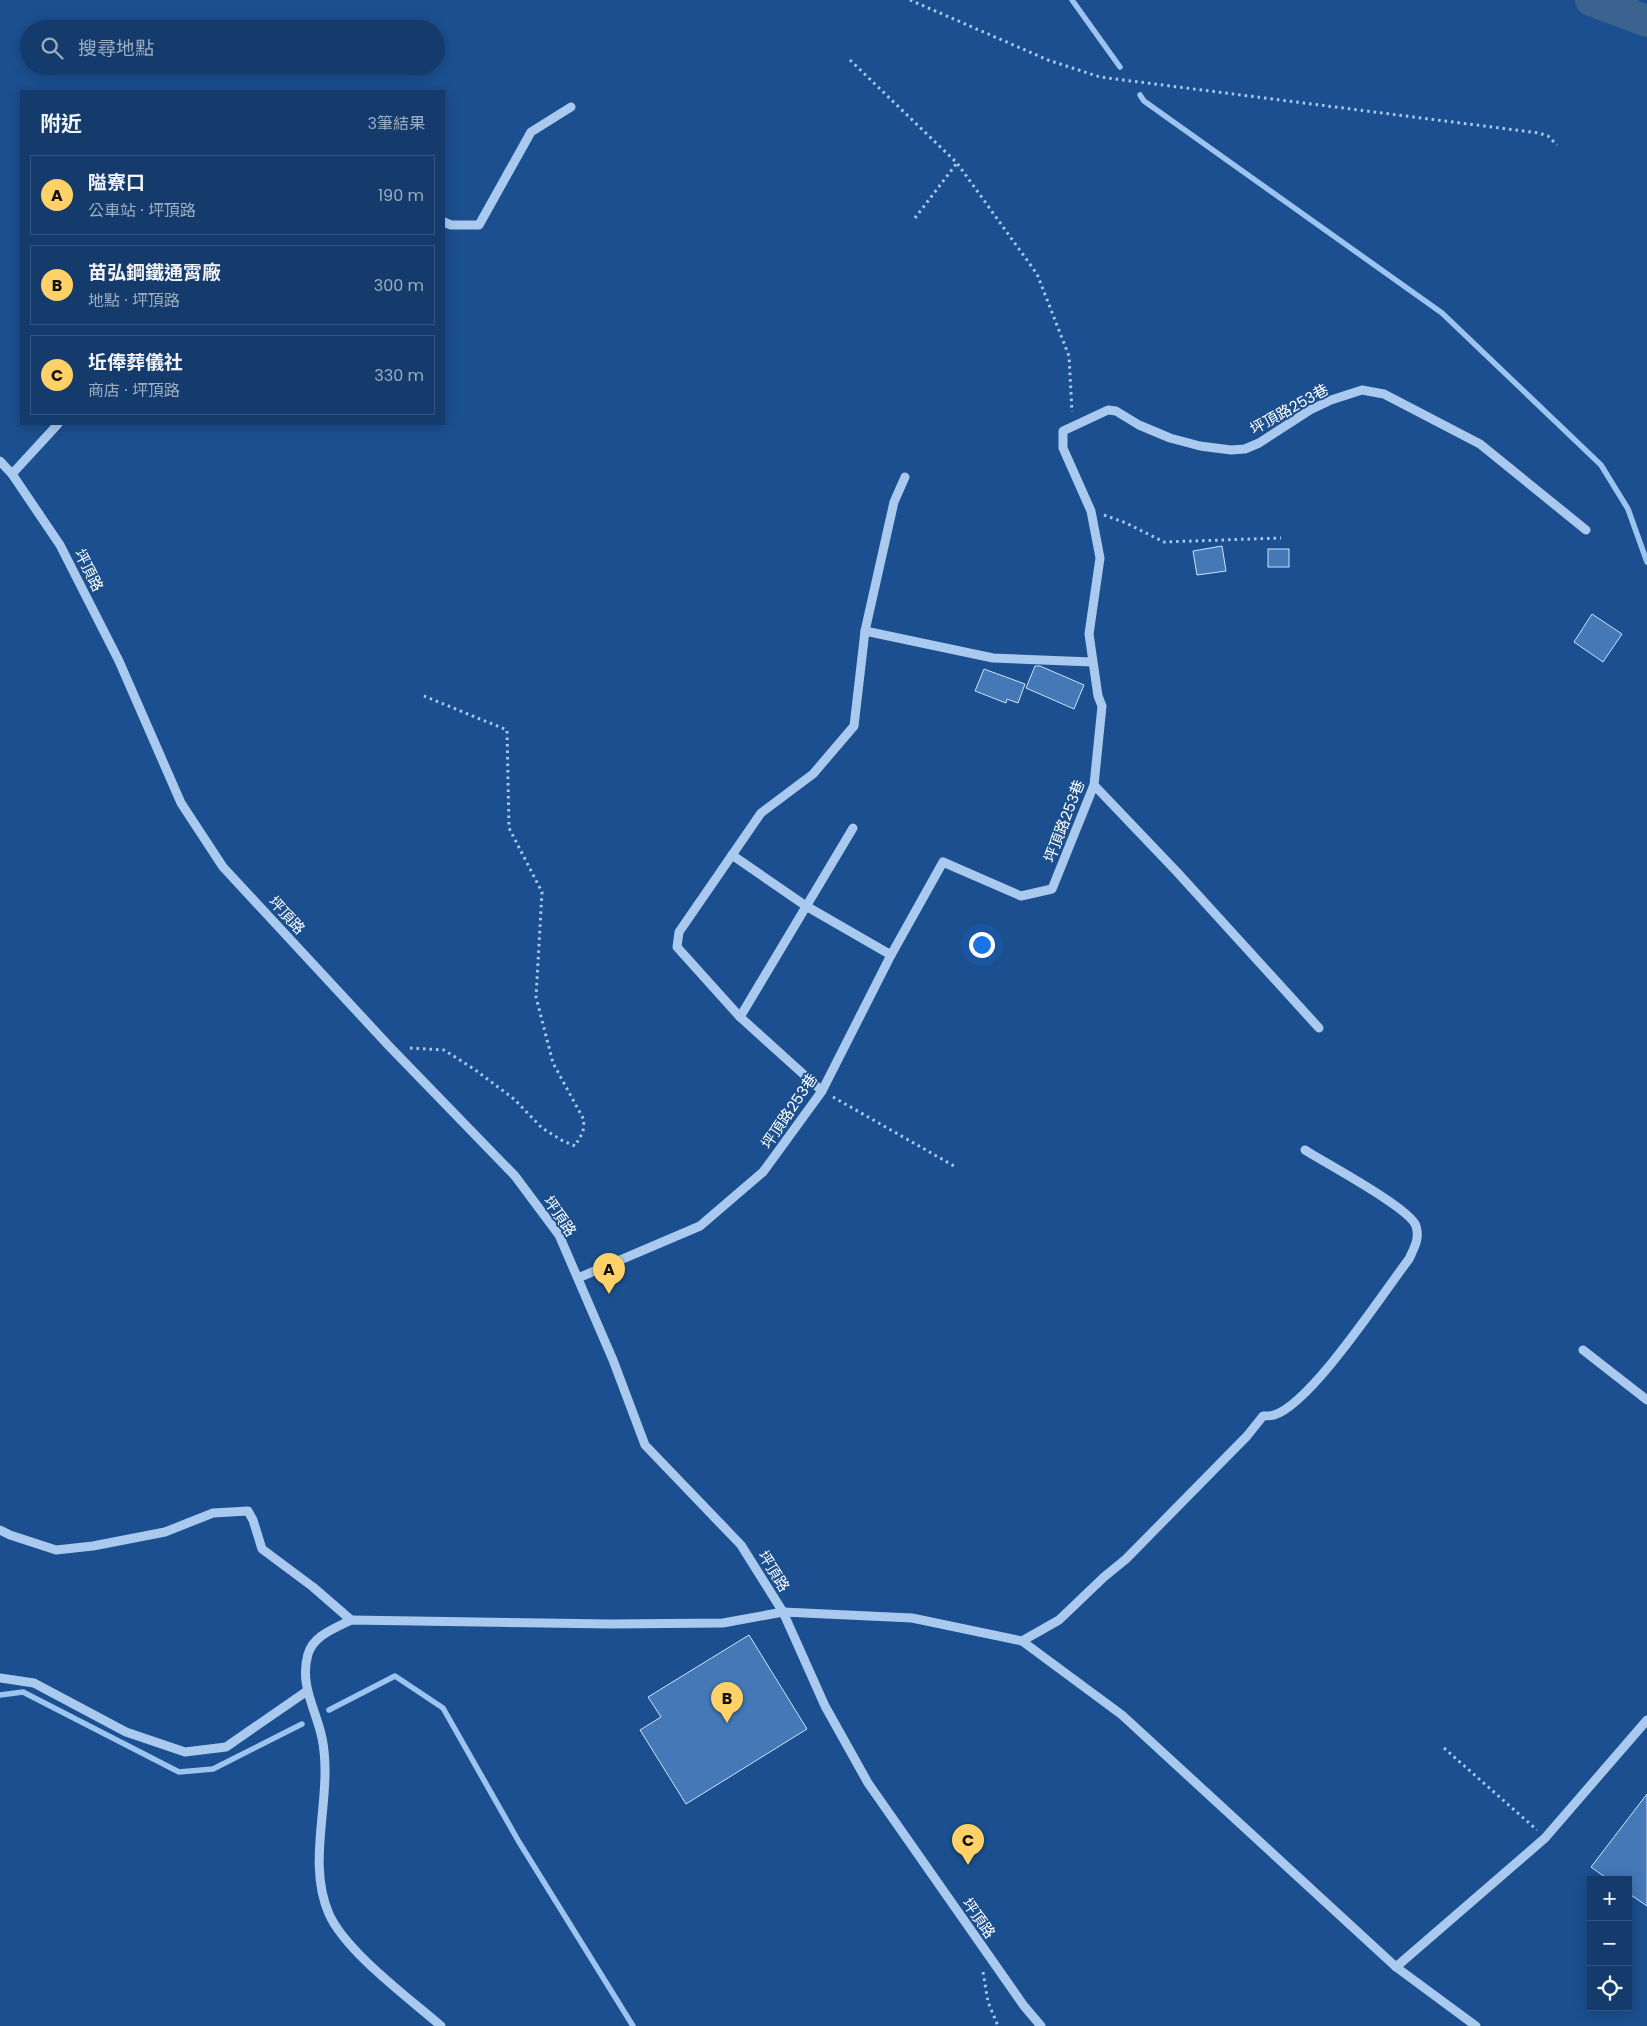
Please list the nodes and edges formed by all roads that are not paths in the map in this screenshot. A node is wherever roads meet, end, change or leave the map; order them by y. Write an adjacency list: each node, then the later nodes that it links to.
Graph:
1 (571, 107): 2 (street)
2 (445, 222)
3 (57, 425): 5 (street)
4 (0, 461): 5 (street, 坪頂路)
5 (12, 474): 19 (street, 坪頂路)
6 (904, 477): 8 (street)
7 (1586, 530): 9 (street, 坪頂路253巷)
8 (865, 631): 9 (street); 12 (street)
9 (1092, 662): 10 (street, 坪頂路253巷)
10 (1094, 785): 14 (street, 坪頂路253巷); 16 (street)
11 (853, 828): 13 (street)
12 (732, 855): 13 (street); 15 (street)
13 (806, 906): 14 (street); 15 (street)
14 (890, 955): 17 (street, 坪頂路253巷)
15 (740, 1017): 17 (street)
16 (1319, 1028)
17 (822, 1091): 19 (street, 坪頂路253巷)
18 (1305, 1150): 25 (street)
19 (578, 1278): 23 (street, 坪頂路)
20 (1583, 1350): 21 (street)
21 (1647, 1400)
22 (0, 1530): 24 (street)
23 (783, 1612): 24 (street); 25 (street); 31 (street, 坪頂路)
24 (351, 1620): 27 (street)
25 (1022, 1641): 29 (street)
26 (0, 1678): 27 (street)
27 (306, 1691): 30 (street)
28 (1647, 1720): 29 (street)
29 (1396, 1967): 32 (street)
30 (441, 2026)
31 (1041, 2026)
32 (1476, 2026)

